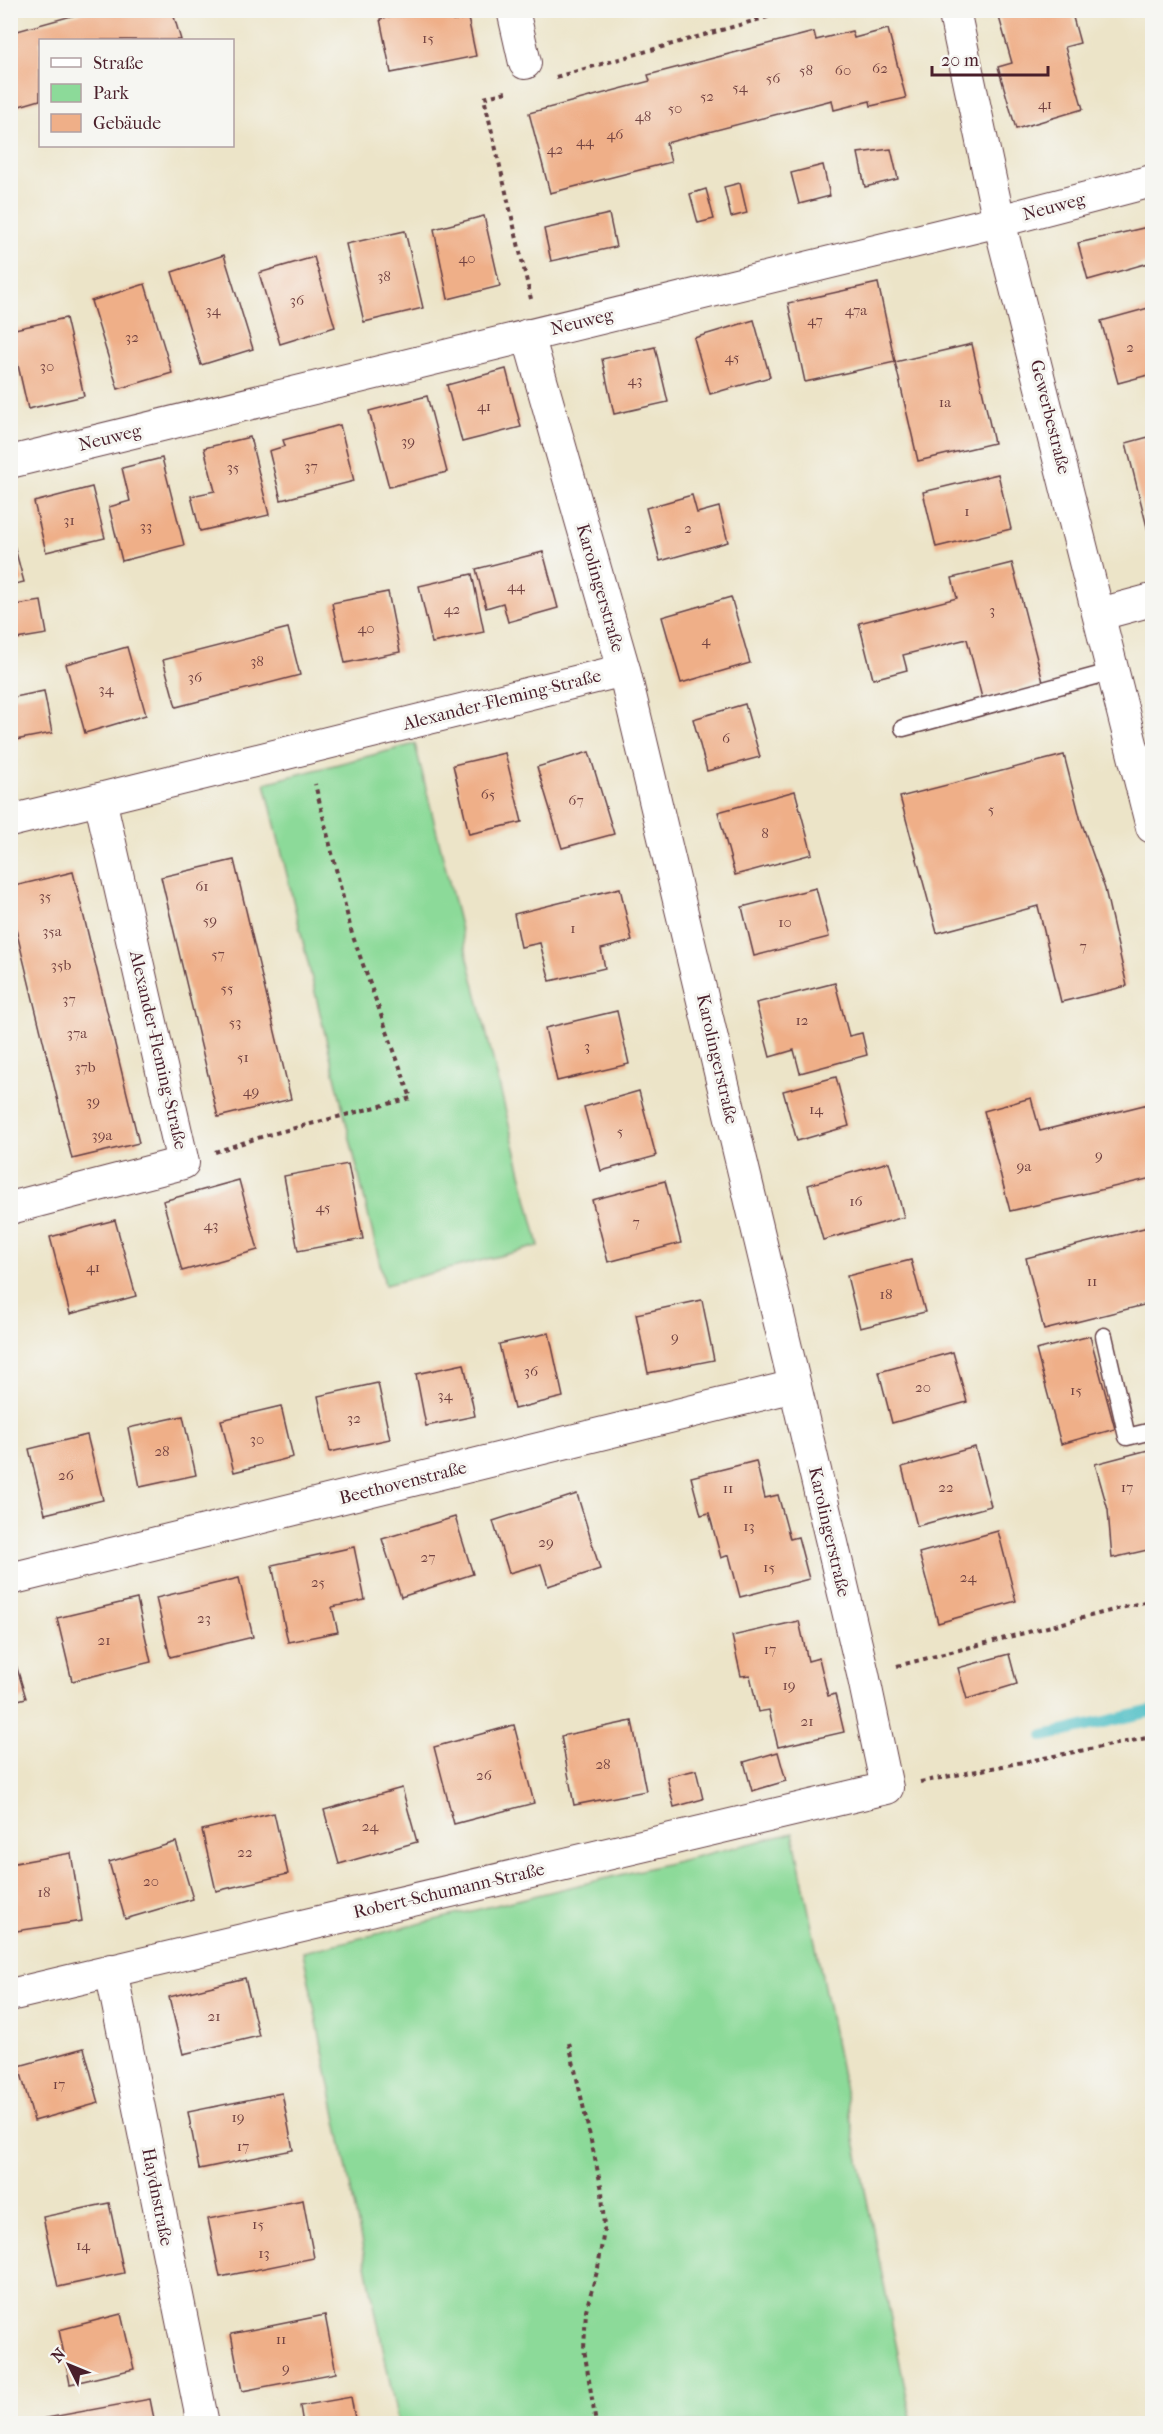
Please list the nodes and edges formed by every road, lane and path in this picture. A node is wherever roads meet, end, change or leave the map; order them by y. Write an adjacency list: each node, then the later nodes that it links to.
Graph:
1 (513, 10): 4 (street)
2 (792, 10): 5 (path)
3 (954, 10): 8 (street, Gewerbestraße)
4 (525, 63)
5 (553, 78)
6 (507, 91): 9 (path)
7 (1152, 181): 8 (street, Neuweg)
8 (999, 221): 9 (street, Neuweg); 12 (street, Gewerbestraße)
9 (530, 321): 10 (street, Neuweg); 13 (street, Karolingerstraße)
10 (10, 462)
11 (1152, 600): 12 (street)
12 (1100, 614): 14 (street, Gewerbestraße)
13 (624, 670): 16 (street, Alexander-Fleming-Straße); 23 (street, Karolingerstraße)
14 (1114, 671): 15 (lane); 18 (street, Gewerbestraße)
15 (903, 728)
16 (306, 748): 17 (street, Alexander-Fleming-Straße); 20 (path)
17 (100, 799): 19 (street, Alexander-Fleming-Straße); 20 (street, Alexander-Fleming-Straße)
18 (1151, 812)
19 (10, 821)
20 (183, 1163): 21 (street, Alexander-Fleming-Straße)
21 (10, 1208)
22 (1104, 1336): 24 (lane)
23 (795, 1386): 25 (street, Beethovenstraße); 29 (street, Karolingerstraße)
24 (1152, 1431)
25 (10, 1579)
26 (1152, 1600): 27 (path)
27 (889, 1668)
28 (1152, 1737): 29 (path)
29 (887, 1788): 30 (street, Robert-Schumann-Straße)
30 (111, 1970): 31 (street, Robert-Schumann-Straße); 33 (street, Haydnstraße)
31 (10, 1995)
32 (569, 2043): 34 (path)
33 (203, 2424)
34 (596, 2424)

